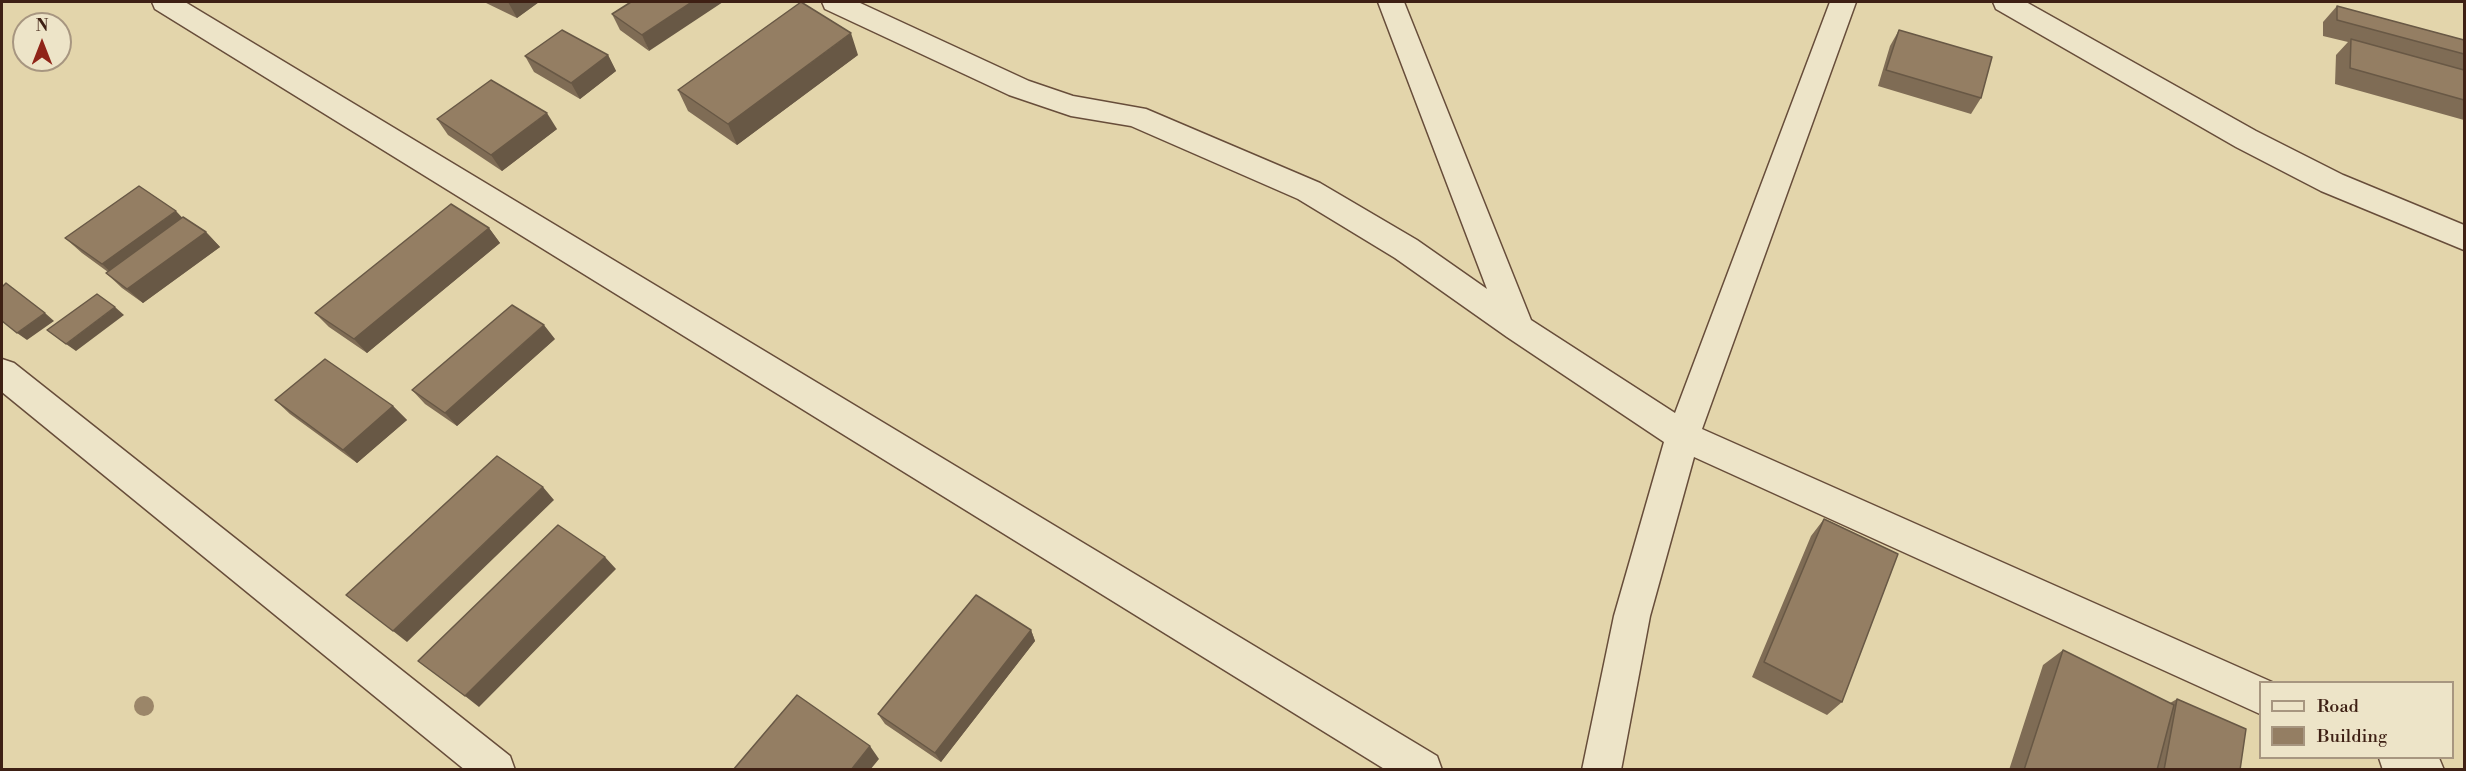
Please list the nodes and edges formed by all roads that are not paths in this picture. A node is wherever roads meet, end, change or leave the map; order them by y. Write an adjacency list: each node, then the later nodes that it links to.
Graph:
1 (165, 2): 13 (street)
2 (834, 2): 7 (street)
3 (1390, 2): 7 (street)
4 (1843, 2): 9 (street)
5 (2006, 2): 6 (street)
6 (2464, 238)
7 (1518, 328): 9 (street)
8 (2, 373): 12 (street)
9 (1683, 436): 10 (street); 14 (street)
10 (2259, 696)
11 (2400, 759): 15 (street)
12 (496, 770)
13 (1423, 770)
14 (1601, 770)
15 (2424, 770)

